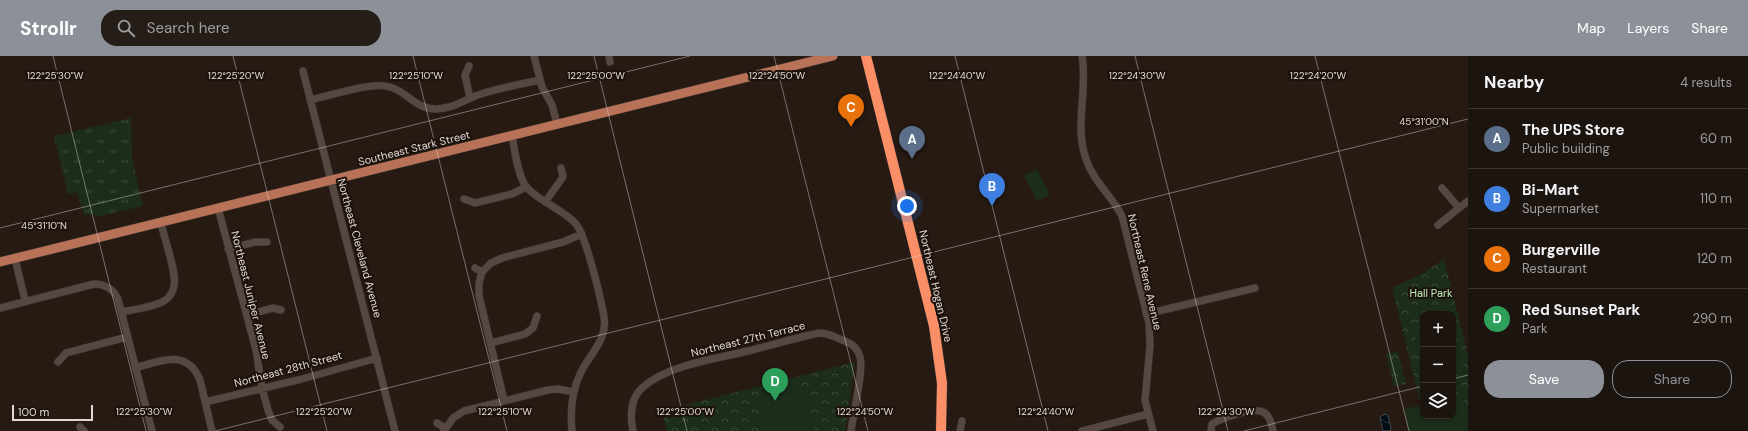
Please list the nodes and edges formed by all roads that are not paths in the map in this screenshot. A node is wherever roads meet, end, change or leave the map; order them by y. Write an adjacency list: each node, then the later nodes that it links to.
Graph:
1 (534, 56): 8 (street)
2 (833, 56): 5 (main road, Southeast Stark Street)
3 (866, 56): 59 (highway, Northeast Hogan Drive)
4 (1082, 56): 36 (street, Northeast Rene Avenue)
5 (822, 57): 11 (main road, Southeast Stark Street)
6 (469, 66): 9 (street)
7 (303, 71): 10 (street, Northeast Cleveland Avenue)
8 (540, 80): 9 (street); 11 (street)
9 (470, 98): 10 (street)
10 (310, 100): 14 (street, Northeast Cleveland Avenue)
11 (557, 124): 12 (main road, Southeast Stark Street)
12 (512, 136): 14 (main road, Southeast Stark Street); 15 (street)
13 (561, 168): 19 (street)
14 (331, 180): 20 (main road, Southeast Stark Street); 41 (street, Northeast Cleveland Avenue)
15 (526, 186): 17 (street); 19 (street)
16 (1442, 188): 21 (street)
17 (464, 199)
18 (1468, 200): 21 (street)
19 (545, 202): 24 (street)
20 (218, 208): 22 (main road, Southeast Stark Street); 26 (street, Northeast Juniper Avenue)
21 (1459, 208): 23 (street)
22 (161, 223): 27 (main road, Southeast Stark Street); 35 (street)
23 (1438, 225)
24 (582, 234): 30 (street); 45 (street)
25 (267, 242): 26 (street)
26 (228, 249): 37 (street, Northeast Juniper Avenue)
27 (15, 259): 28 (main road, Southeast Stark Street); 32 (street)
28 (0, 262)
29 (475, 268): 30 (street)
30 (482, 272): 40 (street)
31 (1255, 288): 36 (street)
32 (25, 300): 33 (street); 35 (street)
33 (0, 308)
34 (282, 310): 37 (street)
35 (122, 312): 39 (street)
36 (1146, 314): 48 (street, Northeast Rene Avenue)
37 (247, 315): 44 (street, Northeast Juniper Avenue)
38 (537, 316): 40 (street)
39 (127, 337): 42 (street); 43 (street)
40 (491, 343): 46 (street)
41 (376, 358): 44 (street, Northeast 28th Street); 55 (street, Northeast Cleveland Avenue)
42 (58, 362)
43 (135, 368): 47 (street); 53 (street)
44 (262, 388): 47 (street, Northeast 28th Street); 51 (street, Northeast Juniper Avenue)
45 (574, 392): 46 (street); 56 (street)
46 (504, 400): 52 (street)
47 (205, 402): 54 (street)
48 (1148, 414): 61 (street); 62 (street, Northeast Rene Avenue)
49 (962, 421): 60 (street)
50 (437, 423): 52 (street)
51 (280, 427)
52 (444, 430)
53 (152, 431)
54 (212, 431)
55 (395, 431)
56 (572, 431)
57 (631, 431): 58 (street, Northeast 27th Terrace)
58 (851, 431)
59 (941, 431)
60 (960, 431)
61 (1082, 431)
62 (1152, 431)
63 (1212, 431): 64 (street)
64 (1273, 431)

